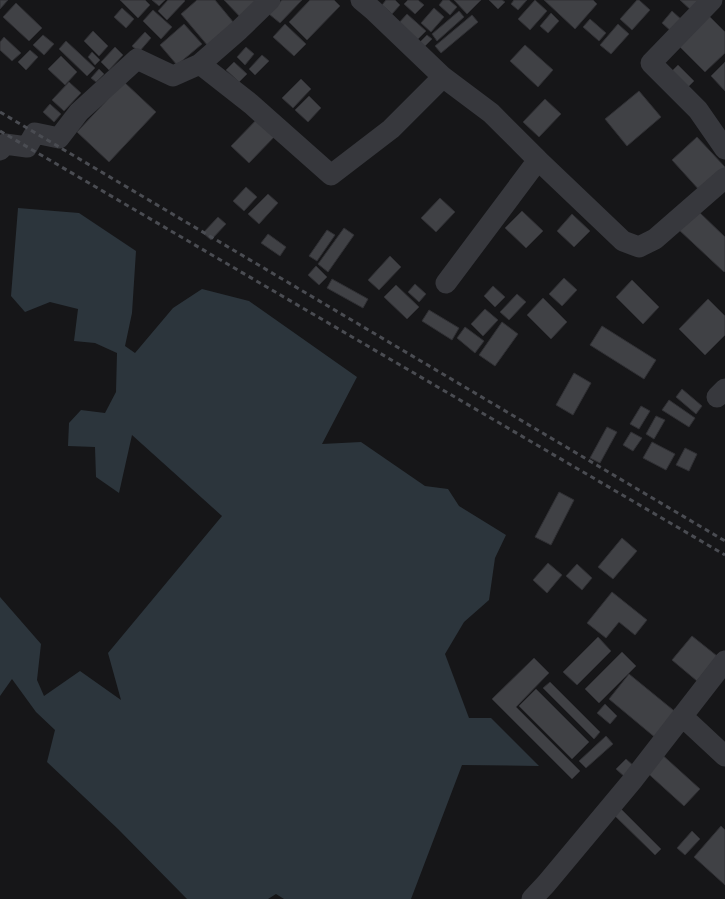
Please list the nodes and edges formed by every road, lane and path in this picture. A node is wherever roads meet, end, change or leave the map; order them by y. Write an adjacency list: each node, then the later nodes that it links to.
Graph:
1 (270, 0): 4 (street)
2 (361, 0): 5 (street)
3 (712, 0): 6 (street)
4 (200, 64): 5 (street); 7 (street)
5 (443, 77): 8 (street)
6 (725, 149)
7 (0, 150)
8 (538, 160): 9 (street); 10 (street)
9 (725, 178)
10 (446, 283)
11 (725, 661): 12 (street)
12 (682, 716): 13 (street); 14 (street)
13 (725, 756)
14 (532, 899)

